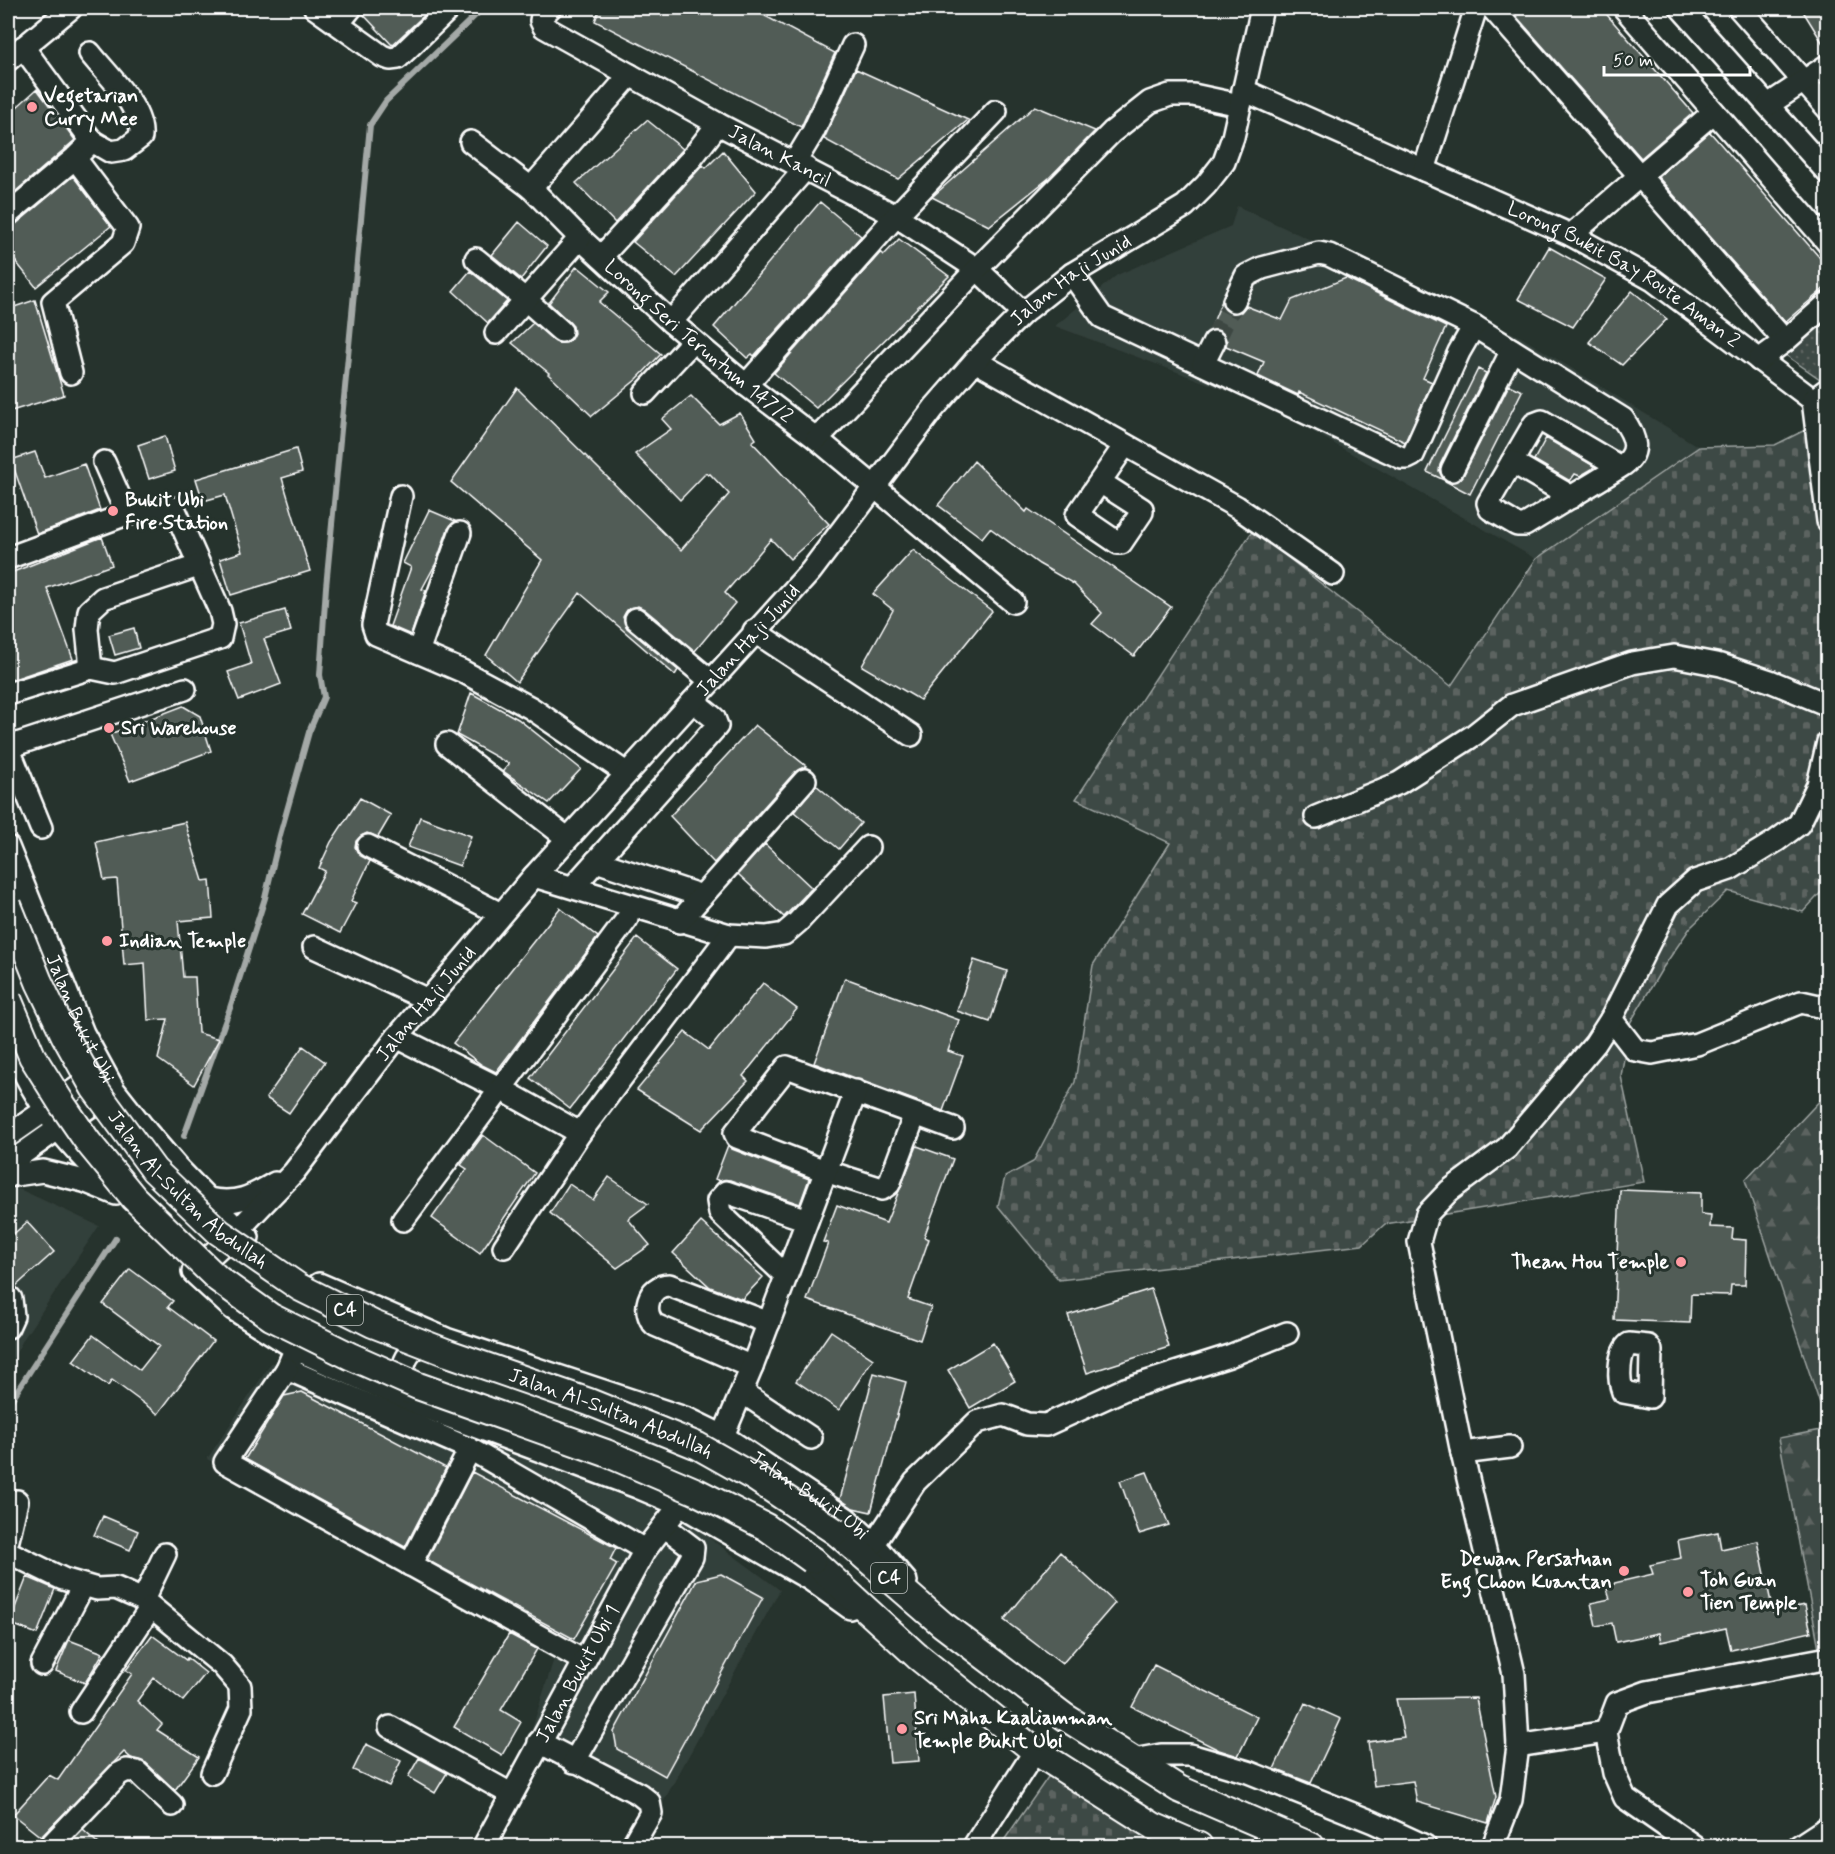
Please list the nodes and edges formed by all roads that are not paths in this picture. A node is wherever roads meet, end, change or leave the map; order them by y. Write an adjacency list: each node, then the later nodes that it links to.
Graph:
1 (71, 8): 14 (street)
2 (315, 8): 11 (street)
3 (450, 8): 11 (street)
4 (550, 8): 16 (street, Jalan Kancil)
5 (1262, 8): 18 (street, Jalan Haji Junid)
6 (1476, 8): 28 (street)
7 (1492, 8): 30 (street)
8 (1624, 8): 22 (street)
9 (1681, 8): 19 (street)
10 (1739, 8): 17 (street)
11 (345, 16)
12 (853, 45): 27 (street)
13 (90, 53): 24 (street)
14 (15, 54): 24 (street)
15 (1827, 65): 17 (street)
16 (630, 75): 23 (street, Jalan Kancil); 31 (street)
17 (1804, 81): 19 (street); 20 (street)
18 (1242, 98): 28 (street, Lorong Bukit Bay Route Aman 2); 39 (street, Lorong Bukit Bay Route Aman 2); 40 (street, Jalan Haji Junid)
19 (1768, 105): 29 (street)
20 (1827, 109)
21 (996, 111): 33 (street)
22 (1714, 112): 30 (street); 36 (street)
23 (718, 124): 27 (street, Jalan Kancil); 37 (street)
24 (92, 141): 26 (street)
25 (471, 142): 31 (street, Lorong Seri Teruntum 147/2)
26 (75, 158): 32 (street); 56 (street)
27 (801, 165): 33 (street, Jalan Kancil); 45 (street)
28 (1424, 170): 34 (street, Lorong Bukit Bay Route Aman 2)
29 (1827, 173)
30 (1640, 176): 34 (street); 49 (street)
31 (531, 188): 35 (street, Lorong Seri Teruntum 147/2)
32 (8, 214)
33 (896, 216): 39 (street, Jalan Kancil); 57 (street)
34 (1570, 235): 53 (street, Lorong Bukit Bay Route Aman 2)
35 (580, 238): 37 (street, Lorong Seri Teruntum 147/2); 41 (street)
36 (1827, 243)
37 (600, 257): 45 (street, Lorong Seri Teruntum 147/2)
38 (476, 260): 41 (street)
39 (978, 269): 44 (street, Jalan Kancil); 60 (street, Lorong Bukit Bay Route Aman 2)
40 (1072, 274): 44 (street, Jalan Haji Junid); 55 (street)
41 (526, 300): 47 (street); 48 (street)
42 (1234, 301): 46 (street)
43 (1827, 303): 49 (street)
44 (1023, 313): 54 (street, Jalan Haji Junid)
45 (671, 322): 50 (street, Lorong Seri Teruntum 147/2)
46 (1474, 326): 52 (street); 55 (street)
47 (561, 331)
48 (496, 333)
49 (1785, 340): 53 (street)
50 (693, 341): 57 (street, Lorong Seri Teruntum 147/2); 58 (street)
51 (1214, 342): 55 (street)
52 (1512, 350): 64 (street); 65 (street)
53 (1759, 360): 59 (street, Lorong Bukit Bay Route Aman 2)
54 (975, 361): 61 (street); 67 (street, Jalan Haji Junid)
55 (1203, 364)
56 (71, 373)
57 (746, 385): 60 (street, Lorong Seri Teruntum 147/2)
58 (645, 393)
59 (1820, 395): 71 (street)
60 (817, 439): 67 (street, Lorong Seri Teruntum 147/2)
61 (1125, 445): 66 (street); 75 (street)
62 (104, 462): 70 (street)
63 (1512, 462): 64 (street); 69 (street); 69 (street)
64 (1620, 467): 69 (street)
65 (1452, 470)
66 (1100, 482)
67 (873, 488): 76 (street, Lorong Seri Teruntum 147/2); 78 (street, Jalan Haji Junid)
68 (401, 496): 79 (street)
69 (1572, 497)
70 (127, 514): 73 (street); 74 (street)
71 (1827, 521)
72 (460, 533): 79 (street)
73 (8, 558)
74 (198, 566): 80 (street); 80 (street)
75 (1333, 574)
76 (1013, 602)
77 (636, 619): 81 (street)
78 (754, 631): 81 (street, Jalan Haji Junid); 86 (street)
79 (418, 652): 90 (street)
80 (92, 668): 83 (street)
81 (711, 681): 84 (street, Jalan Haji Junid)
82 (185, 689): 89 (street)
83 (8, 694)
84 (693, 701): 90 (street, Jalan Haji Junid); 98 (street)
85 (1827, 705): 92 (street)
86 (910, 735)
87 (1827, 742): 111 (street)
88 (447, 744): 94 (street)
89 (8, 747): 93 (street)
90 (626, 773): 94 (street, Jalan Haji Junid)
91 (805, 780): 101 (street)
92 (1316, 817)
93 (41, 828)
94 (567, 838): 99 (street, Jalan Haji Junid)
95 (368, 846): 103 (street)
96 (8, 847): 114 (street, Jalan Bukit Ubi)
97 (868, 847): 106 (street)
98 (596, 861): 100 (street); 101 (street)
99 (534, 876): 100 (street); 103 (street, Jalan Haji Junid)
100 (573, 887): 105 (street)
101 (702, 896): 105 (street)
102 (8, 905): 162 (main road, Jalan Al-Sultan Abdullah / C4, bridge)
103 (501, 914): 109 (street, Jalan Haji Junid)
104 (627, 919): 115 (street)
105 (680, 922): 106 (street)
106 (729, 935): 122 (street)
107 (314, 946): 109 (street)
108 (8, 999): 163 (main road, Jalan Al-Sultan Abdullah / C4, bridge)
109 (428, 1000): 112 (street, Jalan Haji Junid)
110 (1827, 1008): 111 (street)
111 (1611, 1019): 150 (street)
112 (397, 1037): 115 (street); 126 (street, Jalan Haji Junid)
113 (8, 1041): 118 (street)
114 (102, 1070): 116 (street, Jalan Bukit Ubi); 118 (street)
115 (501, 1089): 122 (street); 130 (street)
116 (114, 1090): 120 (street); 129 (street, Jalan Bukit Ubi)
117 (856, 1091): 119 (street); 125 (street); 125 (street)
118 (46, 1110): 120 (street); 123 (street)
119 (915, 1114): 121 (street); 125 (street)
120 (58, 1128): 124 (street); 128 (street)
121 (953, 1128)
122 (580, 1133): 133 (street)
123 (8, 1136)
124 (8, 1164)
125 (825, 1171): 131 (street)
126 (294, 1172): 129 (street); 132 (street, Jalan Haji Junid)
127 (8, 1176): 128 (street)
128 (116, 1194): 134 (street)
129 (208, 1199): 132 (street, Jalan Bukit Ubi)
130 (403, 1220)
131 (807, 1220): 135 (street); 135 (street)
132 (238, 1230): 134 (street, Jalan Haji Junid); 140 (street, Jalan Bukit Ubi / C4)
133 (504, 1247)
134 (193, 1272): 141 (street)
135 (785, 1275): 137 (street)
136 (8, 1296): 138 (street)
137 (769, 1323): 142 (street); 142 (street)
138 (8, 1327)
139 (1287, 1332): 155 (street)
140 (446, 1339): 145 (street); 146 (street, Jalan Bukit Ubi / C4)
141 (296, 1349): 143 (street); 145 (street, C4)
142 (752, 1367): 144 (street)
143 (287, 1369): 149 (street); 159 (street)
144 (742, 1392): 146 (street); 147 (street)
145 (418, 1405): 152 (street, C4)
146 (723, 1436): 155 (street, Jalan Bukit Ubi / C4)
147 (811, 1438)
148 (1510, 1447): 150 (street)
149 (470, 1449): 156 (street); 159 (street)
150 (1462, 1453): 171 (street)
151 (17, 1501): 154 (street)
152 (680, 1505): 153 (street, Jalan Bukit Ubi 1); 163 (street, C4)
153 (664, 1526): 156 (street, Jalan Bukit Ubi 1); 174 (street)
154 (8, 1540)
155 (874, 1544): 162 (street, Jalan Bukit Ubi / C4)
156 (645, 1550): 165 (street, Jalan Bukit Ubi 1)
157 (8, 1552): 160 (street)
158 (165, 1554): 161 (street)
159 (410, 1565): 165 (street)
160 (83, 1586): 161 (street); 166 (street)
161 (147, 1603): 167 (street); 175 (street)
162 (942, 1624): 173 (main road, Jalan Al-Sultan Abdullah / C4)
163 (917, 1656): 172 (main road, Jalan Al-Sultan Abdullah / C4)
164 (1827, 1658): 169 (street)
165 (584, 1661): 170 (street, Jalan Bukit Ubi 1)
166 (42, 1664)
167 (81, 1712)
168 (390, 1727): 176 (street)
169 (1606, 1732): 171 (street); 187 (street)
170 (539, 1742): 174 (street); 176 (street, Jalan Bukit Ubi 1)
171 (1518, 1746): 186 (street)
172 (1035, 1751): 182 (street); 183 (main road, Jalan Al-Sultan Abdullah / C4)
173 (1134, 1760): 184 (main road, Jalan Al-Sultan Abdullah / C4); 185 (street)
174 (574, 1762): 181 (street)
175 (212, 1773)
176 (511, 1794): 180 (street, Jalan Bukit Ubi 1)
177 (172, 1805): 179 (street)
178 (1827, 1827): 188 (street)
179 (50, 1846)
180 (484, 1846)
181 (632, 1846)
182 (974, 1846)
183 (1199, 1846)
184 (1311, 1846)
185 (1425, 1846)
186 (1493, 1846)
187 (1694, 1846)
188 (1799, 1846)

